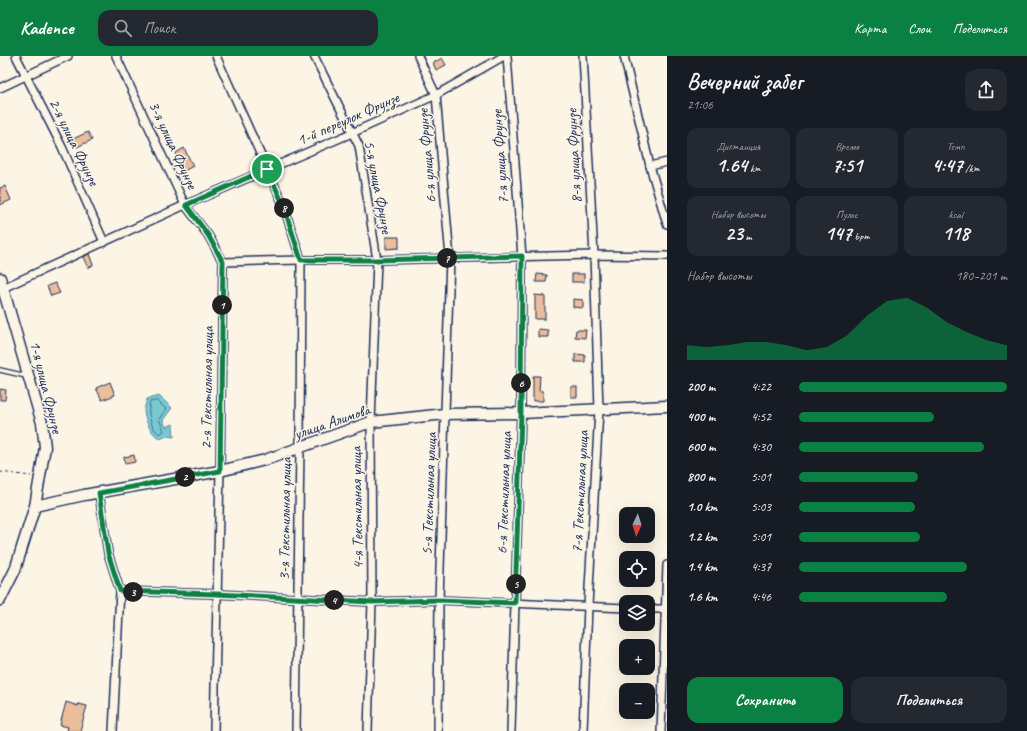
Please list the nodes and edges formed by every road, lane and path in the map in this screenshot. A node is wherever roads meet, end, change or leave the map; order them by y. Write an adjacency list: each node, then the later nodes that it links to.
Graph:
1 (16, 56): 11 (street, 2-я улица Фрунзе)
2 (68, 56): 11 (street)
3 (116, 56): 18 (street, 3-я улица Фрунзе)
4 (216, 56): 17 (street, 3-я Текстильная улица)
5 (314, 56): 14 (street, 5-я улица Фрунзе)
6 (418, 56): 13 (street, 6-я улица Фрунзе)
7 (504, 56): 13 (street, 1-й переулок Фрунзе)
8 (507, 56): 22 (street, 7-я улица Фрунзе)
9 (583, 56): 21 (street, 8-я улица Фрунзе)
10 (624, 56): 16 (street)
11 (25, 76): 12 (street); 20 (street, 2-я улица Фрунзе)
12 (0, 88)
13 (436, 95): 14 (street, 1-й переулок Фрунзе); 24 (street, 6-я улица Фрунзе)
14 (352, 133): 17 (street, 1-й переулок Фрунзе); 26 (street, 5-я улица Фрунзе)
15 (667, 162): 16 (street)
16 (650, 166): 19 (street)
17 (267, 169): 18 (street, 1-й переулок Фрунзе); 25 (street, 3-я Текстильная улица)
18 (186, 205): 20 (street, 1-й переулок Фрунзе); 27 (street, 3-я улица Фрунзе)
19 (667, 224)
20 (104, 242): 28 (street, 1-й переулок Фрунзе)
21 (594, 255): 22 (street); 23 (street); 32 (street, 7-я Текстильная улица)
22 (522, 256): 24 (street); 33 (street, 6-я Текстильная улица)
23 (667, 256)
24 (450, 258): 26 (street); 34 (street, 5-я Текстильная улица)
25 (301, 260): 26 (street); 27 (street); 36 (street, 3-я Текстильная улица)
26 (377, 260): 35 (street, 4-я Текстильная улица)
27 (223, 262): 37 (street, 2-я Текстильная улица)
28 (2, 283): 30 (street, 1-я улица Фрунзе)
29 (0, 370): 30 (lane)
30 (29, 377): 39 (street, 1-я улица Фрунзе)
31 (667, 406): 32 (street, улица Алимова)
32 (598, 410): 33 (street, улица Алимова); 50 (street, 7-я Текстильная улица)
33 (521, 413): 34 (street, улица Алимова); 49 (street, 6-я Текстильная улица)
34 (445, 414): 35 (street, улица Алимова); 47 (street, 5-я Текстильная улица)
35 (370, 422): 36 (street, улица Алимова); 48 (street, 4-я Текстильная улица)
36 (300, 448): 37 (street, улица Алимова); 45 (street, 3-я Текстильная улица)
37 (220, 471): 40 (street, улица Алимова); 44 (street, 2-я Текстильная улица)
38 (0, 472): 39 (path)
39 (41, 478): 41 (street, 1-я улица Фрунзе)
40 (99, 493): 41 (street, улица Алимова); 43 (street)
41 (35, 506): 46 (street, 1-я улица Фрунзе)
42 (667, 565): 53 (street)
43 (120, 591): 44 (street); 54 (street)
44 (216, 594): 45 (street); 55 (street, 2-я Текстильная улица)
45 (298, 598): 48 (street); 56 (street, 3-я Текстильная улица)
46 (0, 600)
47 (439, 600): 48 (street); 49 (street); 58 (street, 5-я Текстильная улица)
48 (372, 602): 57 (street, 4-я Текстильная улица)
49 (515, 603): 50 (street); 59 (street, 6-я Текстильная улица)
50 (588, 606): 51 (street); 60 (street, 7-я Текстильная улица)
51 (619, 608)
52 (655, 609): 53 (street)
53 (666, 609): 61 (street)
54 (113, 731)
55 (214, 731)
56 (296, 731)
57 (368, 731)
58 (438, 731)
59 (511, 731)
60 (583, 731)
61 (661, 731)

